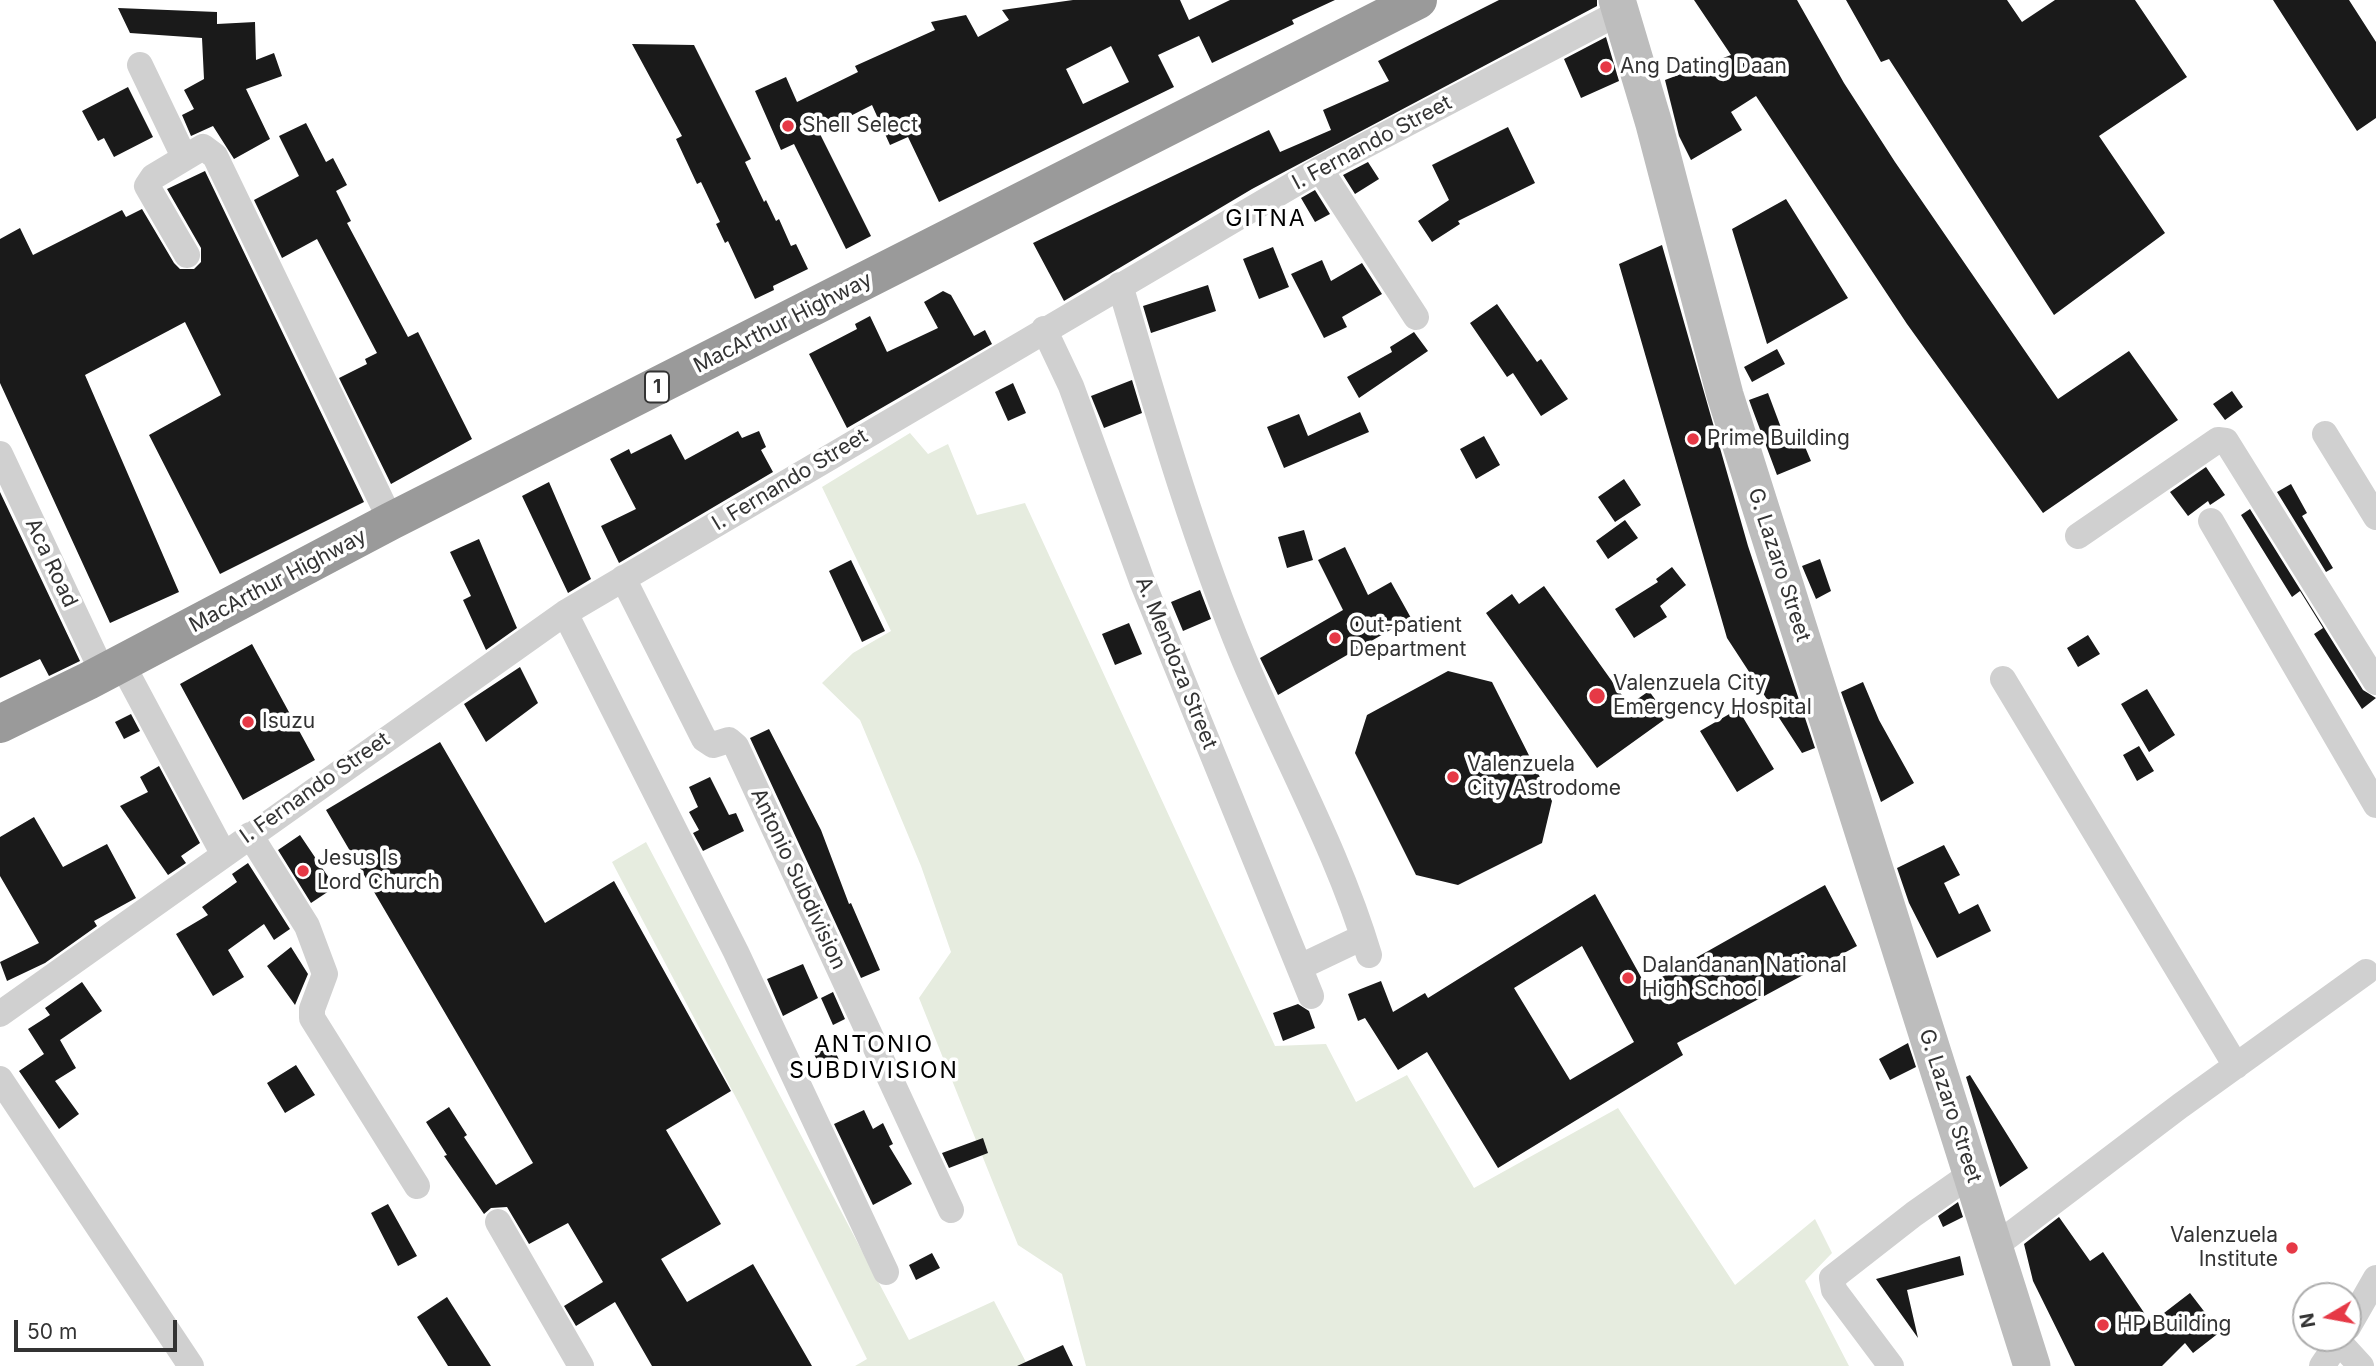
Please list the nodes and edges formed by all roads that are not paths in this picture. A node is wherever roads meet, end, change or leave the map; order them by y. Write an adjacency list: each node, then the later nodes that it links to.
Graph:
1 (1418, 0): 3 (highway, MacArthur Highway / 1)
2 (1620, 6): 6 (street, I. Fernando Street); 32 (street, G. Lazaro Street)
3 (1371, 11): 14 (highway, MacArthur Highway / 1)
4 (140, 65): 5 (street)
5 (184, 157): 7 (street); 14 (street)
6 (1320, 169): 8 (street, I. Fernando Street); 9 (street)
7 (187, 255)
8 (1120, 285): 10 (street, I. Fernando Street); 26 (street)
9 (1416, 317)
10 (1044, 329): 17 (street, I. Fernando Street); 26 (street, A. Mendoza Street)
11 (2325, 434): 13 (street)
12 (0, 454): 19 (street, Aca Road)
13 (2376, 517)
14 (391, 521): 19 (highway, MacArthur Highway / 1)
15 (2211, 521): 23 (street)
16 (2078, 536): 21 (street)
17 (623, 578): 18 (street, I. Fernando Street); 34 (street, Antonio Subdivision)
18 (565, 613): 24 (street, I. Fernando Street); 37 (street)
19 (112, 668): 22 (highway, MacArthur Highway / 1); 25 (street, Aca Road)
20 (2003, 678): 30 (street)
21 (2376, 682)
22 (0, 724)
23 (2376, 805)
24 (250, 835): 25 (street, I. Fernando Street); 33 (street)
25 (223, 853): 29 (street, I. Fernando Street)
26 (1300, 967): 28 (street, A. Mendoza Street)
27 (2365, 972): 30 (street)
28 (1311, 996)
29 (0, 1014)
30 (2236, 1066): 36 (street)
31 (0, 1079): 40 (street)
32 (1971, 1174): 36 (street, G. Lazaro Street); 42 (street)
33 (417, 1186)
34 (951, 1210)
35 (498, 1222): 41 (street)
36 (1994, 1247): 43 (street, G. Lazaro Street)
37 (886, 1272)
38 (2376, 1278): 39 (street)
39 (2362, 1303)
40 (191, 1366)
41 (581, 1366)
42 (1891, 1366)
43 (2032, 1366)

